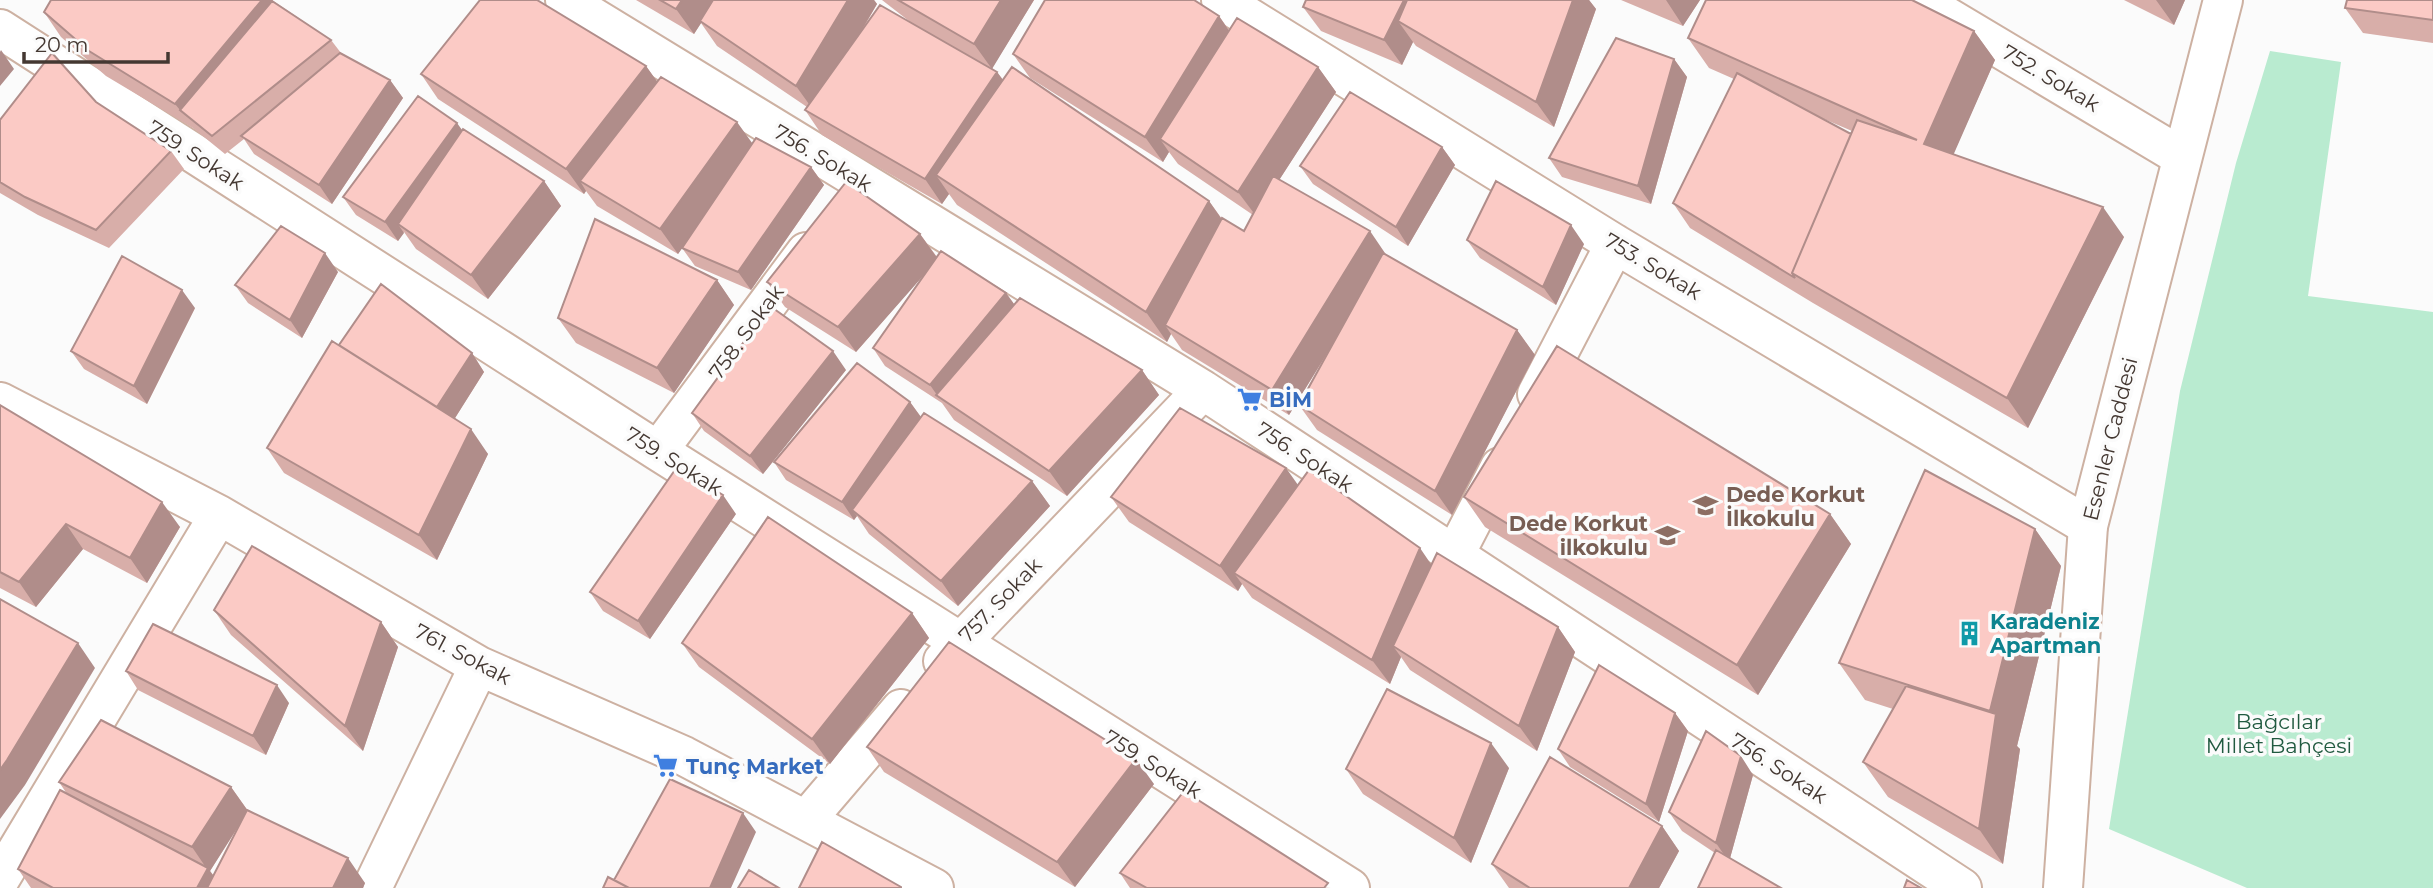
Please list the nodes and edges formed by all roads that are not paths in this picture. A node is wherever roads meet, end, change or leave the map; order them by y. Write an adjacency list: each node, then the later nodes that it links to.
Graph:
1 (565, 0): 7 (street, 756. Sokak)
2 (1221, 0): 8 (street, 753. Sokak)
3 (1919, 0): 6 (street, 752. Sokak)
4 (2223, 0): 6 (street, Esenler Caddesi)
5 (0, 29): 11 (street, 759. Sokak)
6 (2182, 157): 13 (street, Esenler Caddesi)
7 (859, 180): 9 (street, 756. Sokak); 11 (street, 758. Sokak)
8 (1615, 244): 13 (street, 753. Sokak); 14 (street)
9 (1203, 390): 14 (street, 756. Sokak); 15 (street, 757. Sokak)
10 (0, 402): 12 (street, 761. Sokak)
11 (658, 451): 15 (street, 759. Sokak)
12 (219, 516): 16 (street, 761. Sokak); 20 (street)
13 (2088, 526): 25 (street, Esenler Caddesi)
14 (1454, 555): 24 (street, 756. Sokak)
15 (960, 642): 19 (street, 757. Sokak); 23 (street, 759. Sokak)
16 (479, 666): 17 (street, 761. Sokak); 21 (street)
17 (684, 755): 18 (street); 19 (street, 761. Sokak)
18 (667, 792)
19 (807, 818): 22 (street, 761. Sokak)
20 (0, 879)
21 (372, 888)
22 (934, 888)
23 (1350, 888)
24 (1962, 888)
25 (2063, 888)

